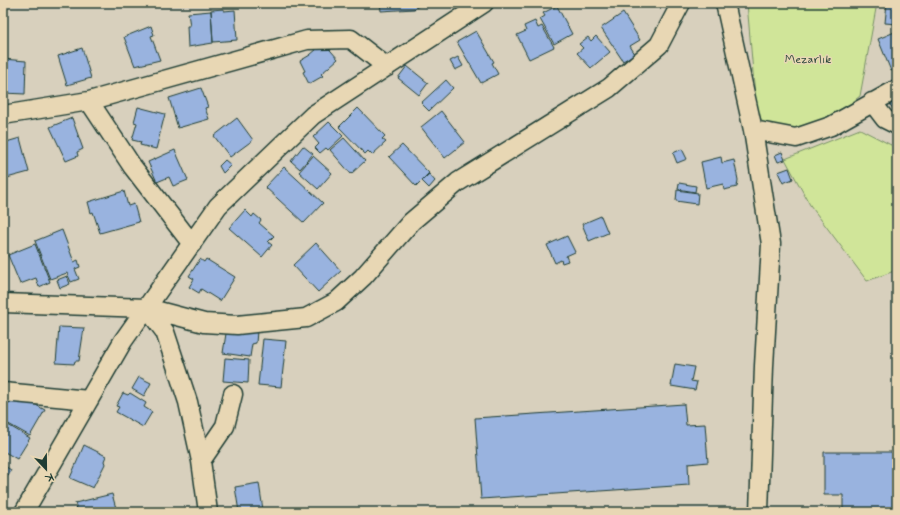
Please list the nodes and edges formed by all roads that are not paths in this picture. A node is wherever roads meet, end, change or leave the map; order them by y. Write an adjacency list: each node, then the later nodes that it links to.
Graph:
1 (484, 3): 4 (street)
2 (681, 3): 13 (street)
3 (725, 3): 10 (street)
4 (387, 67): 6 (street); 11 (street)
5 (897, 89): 7 (street)
6 (89, 101): 8 (street); 11 (street)
7 (872, 102): 9 (street); 10 (street)
8 (3, 115)
9 (897, 125)
10 (753, 130): 20 (street)
11 (192, 244): 13 (street)
12 (3, 303): 13 (street)
13 (147, 308): 16 (street); 17 (street)
14 (3, 392): 16 (street)
15 (233, 394): 17 (street)
16 (89, 400): 18 (street)
17 (201, 462): 19 (street)
18 (24, 512)
19 (208, 512)
20 (759, 512)

